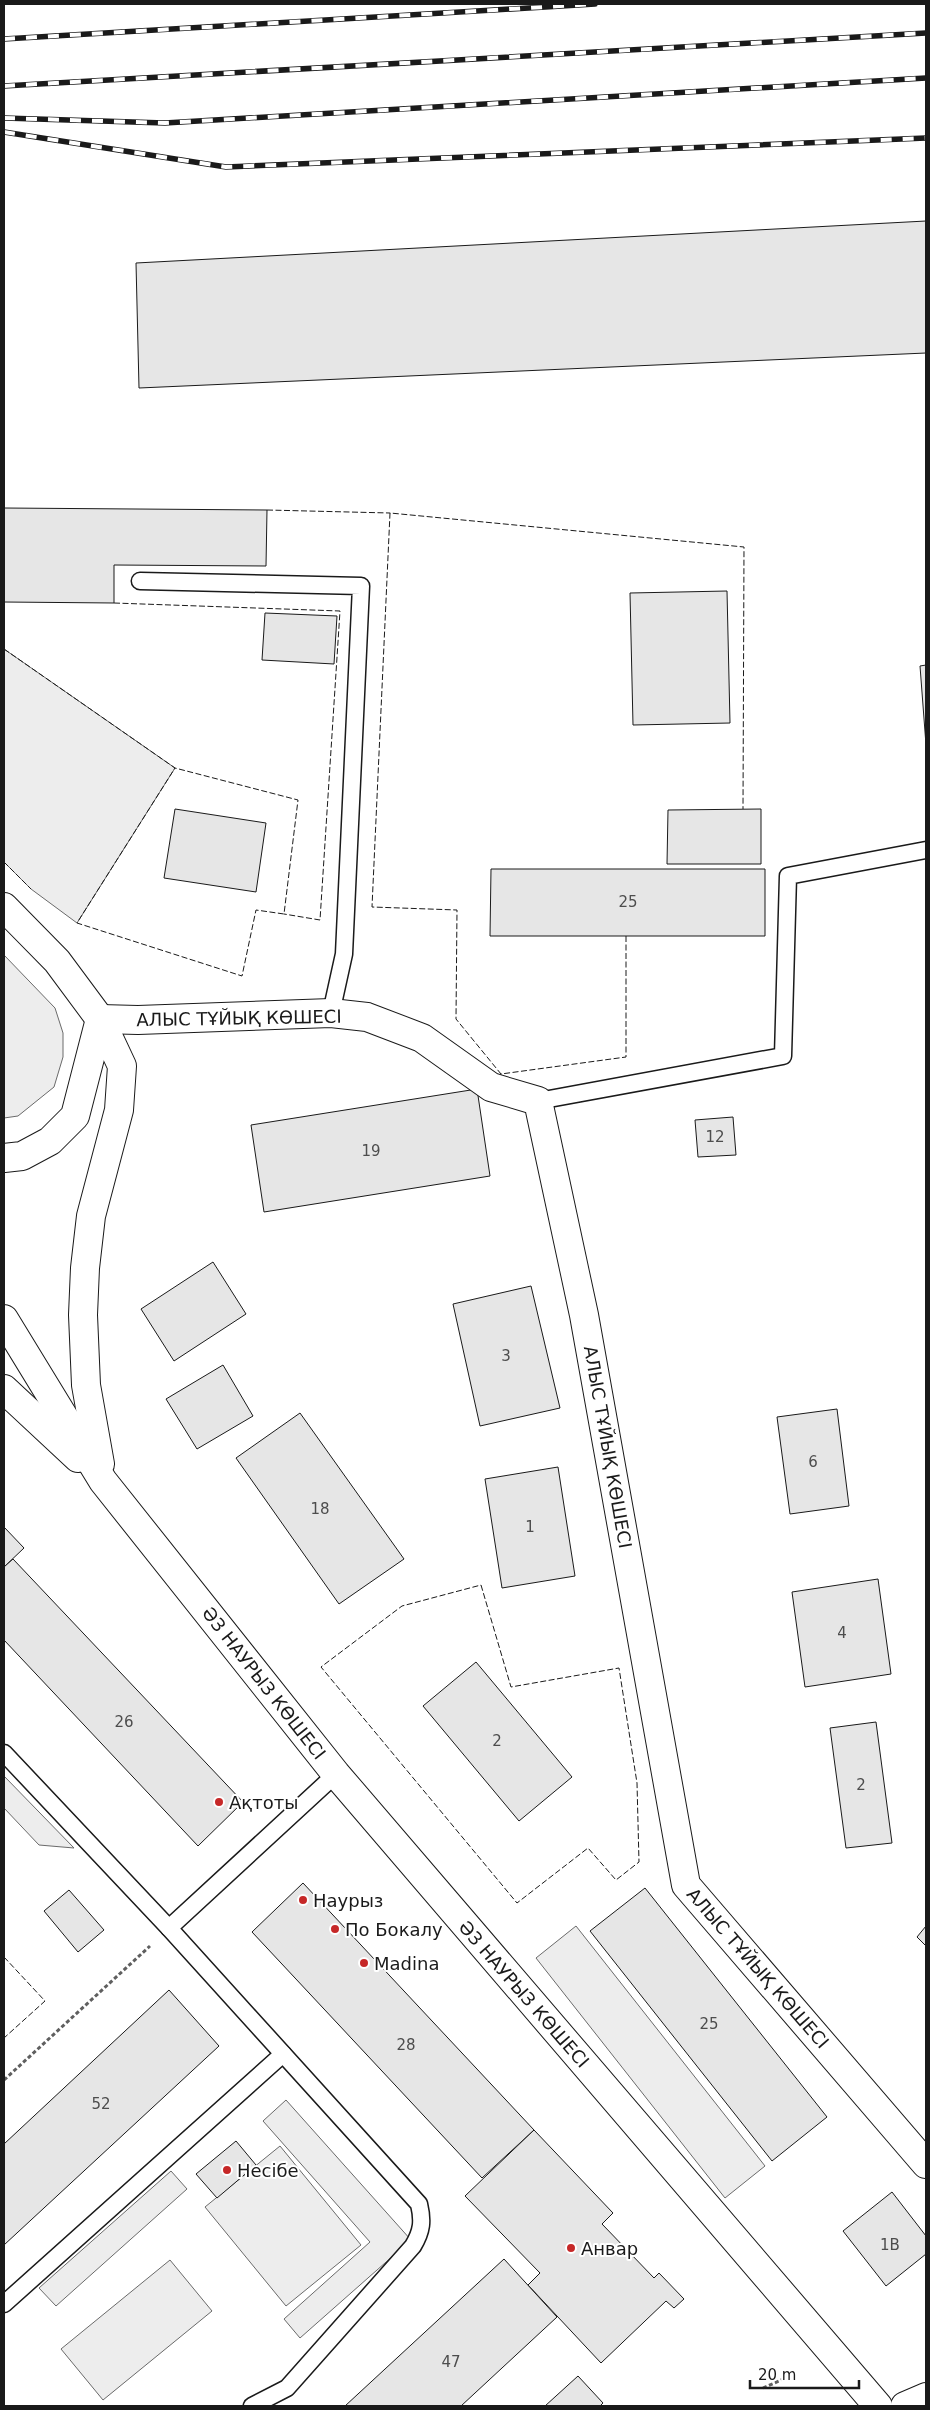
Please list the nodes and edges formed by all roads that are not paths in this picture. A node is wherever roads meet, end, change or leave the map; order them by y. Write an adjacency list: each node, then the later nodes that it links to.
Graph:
1 (140, 581): 4 (lane)
2 (926, 850): 6 (lane)
3 (4, 907): 5 (street)
4 (331, 1013): 5 (street, АЛЫС ТҰЙЫҚ КӨШЕСІ); 6 (street, АЛЫС ТҰЙЫҚ КӨШЕСІ)
5 (100, 1019): 7 (street); 10 (street)
6 (538, 1101): 15 (street, АЛЫС ТҰЙЫҚ КӨШЕСІ)
7 (4, 1158)
8 (4, 1319): 10 (street)
9 (4, 1389): 10 (street)
10 (103, 1480): 12 (street, ӘЗ НАУРЫЗ КӨШЕСІ)
11 (4, 1752): 13 (lane)
12 (336, 1774): 13 (lane); 19 (street, ӘЗ НАУРЫЗ КӨШЕСІ)
13 (169, 1928): 14 (lane)
14 (283, 2054): 16 (lane); 18 (lane)
15 (926, 2164)
16 (4, 2304)
17 (926, 2397): 20 (street)
18 (252, 2406)
19 (878, 2406)
20 (905, 2406)

